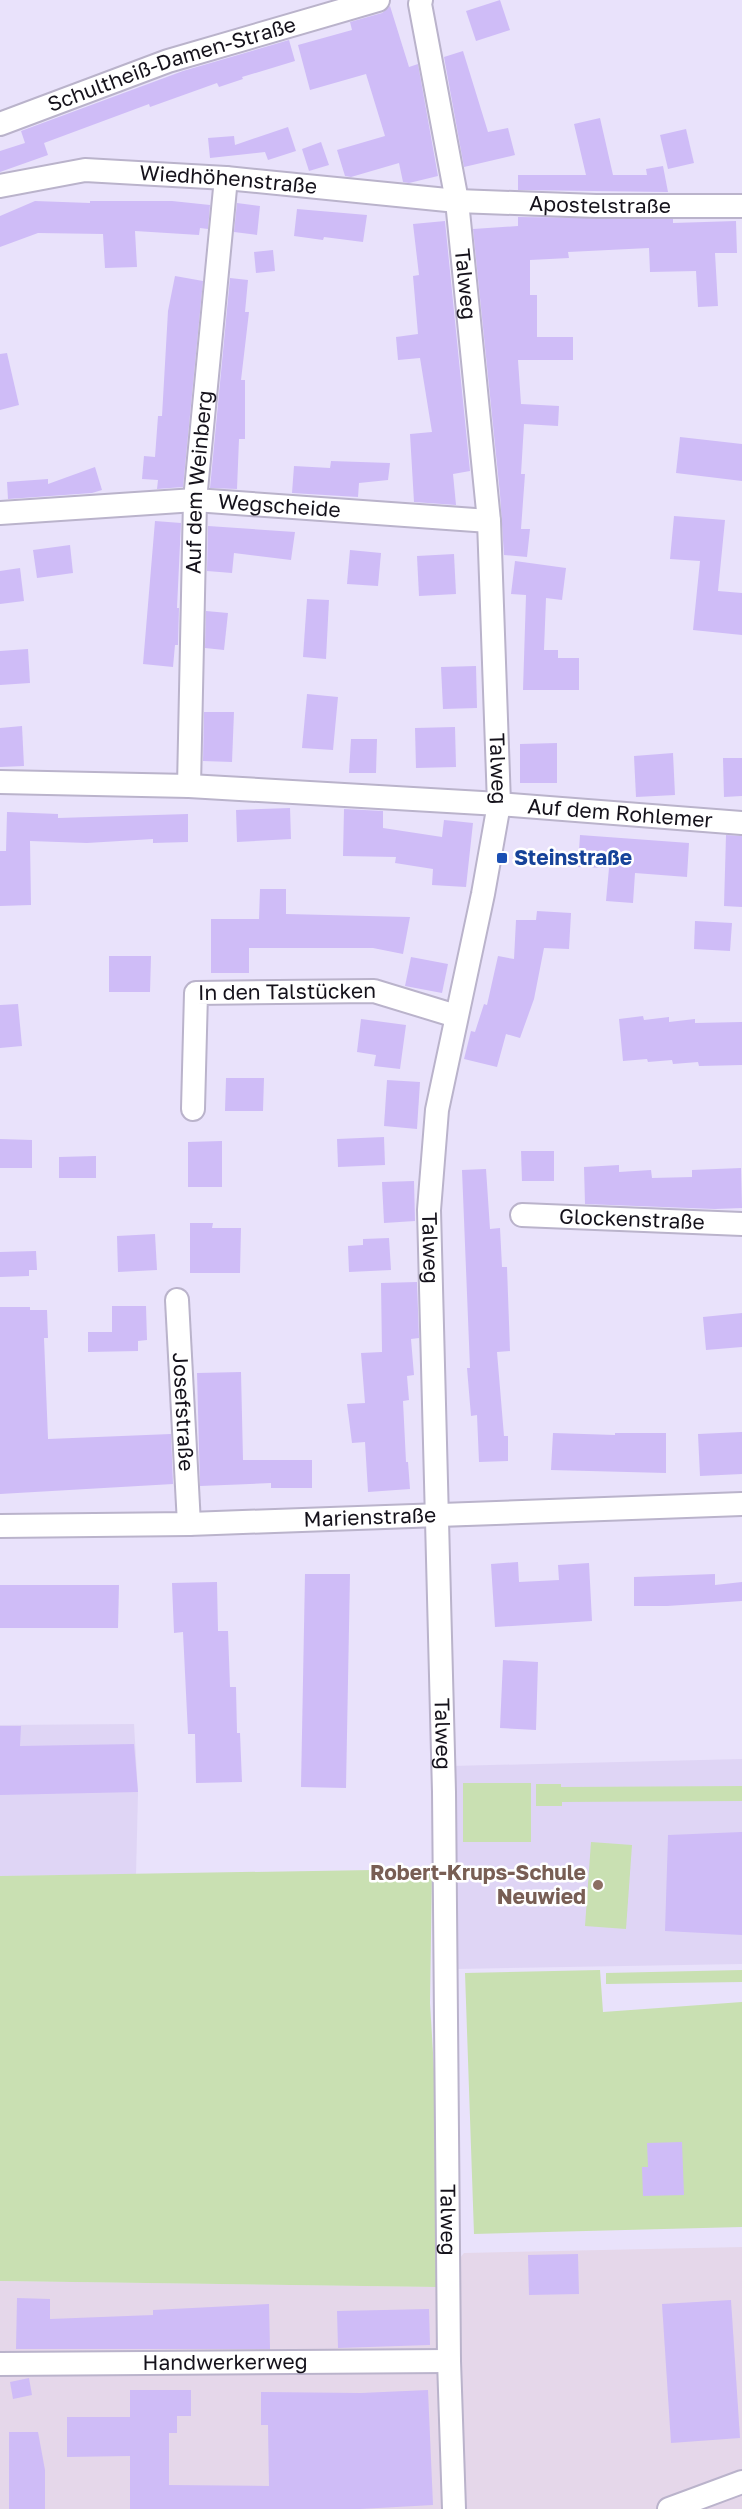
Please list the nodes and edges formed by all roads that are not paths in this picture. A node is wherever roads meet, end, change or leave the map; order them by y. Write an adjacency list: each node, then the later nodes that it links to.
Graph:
1 (378, 0): 3 (street, Schultheiß-Damen-Straße)
2 (422, 0): 6 (street, Talweg)
3 (0, 124)
4 (225, 178): 5 (street, Wiedhöhenstraße); 6 (street, Wiedhöhenstraße); 8 (street, Auf dem Weinberg)
5 (0, 186)
6 (457, 201): 7 (street, Apostelstraße); 10 (street, Talweg)
7 (742, 206)
8 (195, 500): 9 (street, Wegscheide); 10 (street, Wegscheide); 12 (street, Auf dem Weinberg)
9 (0, 513)
10 (489, 521): 13 (street, Talweg)
11 (0, 782): 12 (street)
12 (189, 786): 13 (street)
13 (499, 804): 14 (street, Auf dem Rohlemer); 15 (street, Talweg)
14 (742, 823)
15 (456, 1016): 16 (street, In den Talstücken); 21 (street, Talweg)
16 (193, 1109)
17 (522, 1215): 18 (street, Glockenstraße)
18 (742, 1224)
19 (177, 1300): 22 (street, Josefstraße)
20 (742, 1504): 21 (street, Marienstraße)
21 (438, 1516): 22 (street, Marienstraße); 24 (street, Talweg)
22 (189, 1524): 23 (street, Marienstraße)
23 (0, 1526)
24 (449, 2361): 25 (street, Handwerkerweg); 27 (street, Talweg)
25 (0, 2364)
26 (742, 2482): 28 (street)
27 (454, 2509)
28 (669, 2509)

